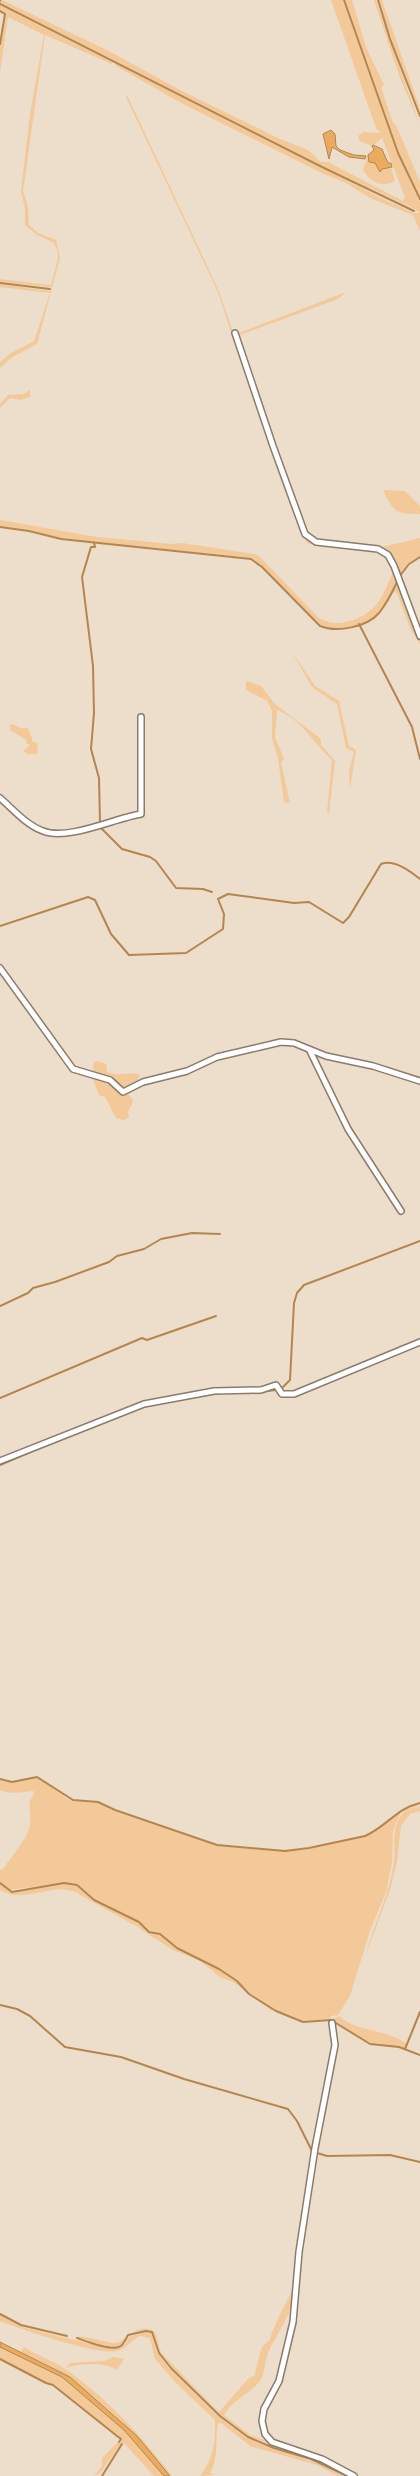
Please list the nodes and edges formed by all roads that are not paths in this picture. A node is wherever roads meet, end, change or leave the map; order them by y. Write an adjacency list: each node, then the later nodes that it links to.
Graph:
1 (235, 333): 2 (street)
2 (420, 636)
3 (141, 717): 4 (street)
4 (0, 798)
5 (0, 968): 6 (street)
6 (310, 1050): 7 (street); 8 (street)
7 (420, 1081)
8 (401, 1211)
9 (420, 1342): 10 (street)
10 (0, 1461)
11 (332, 2023): 12 (street)
12 (354, 2476)

